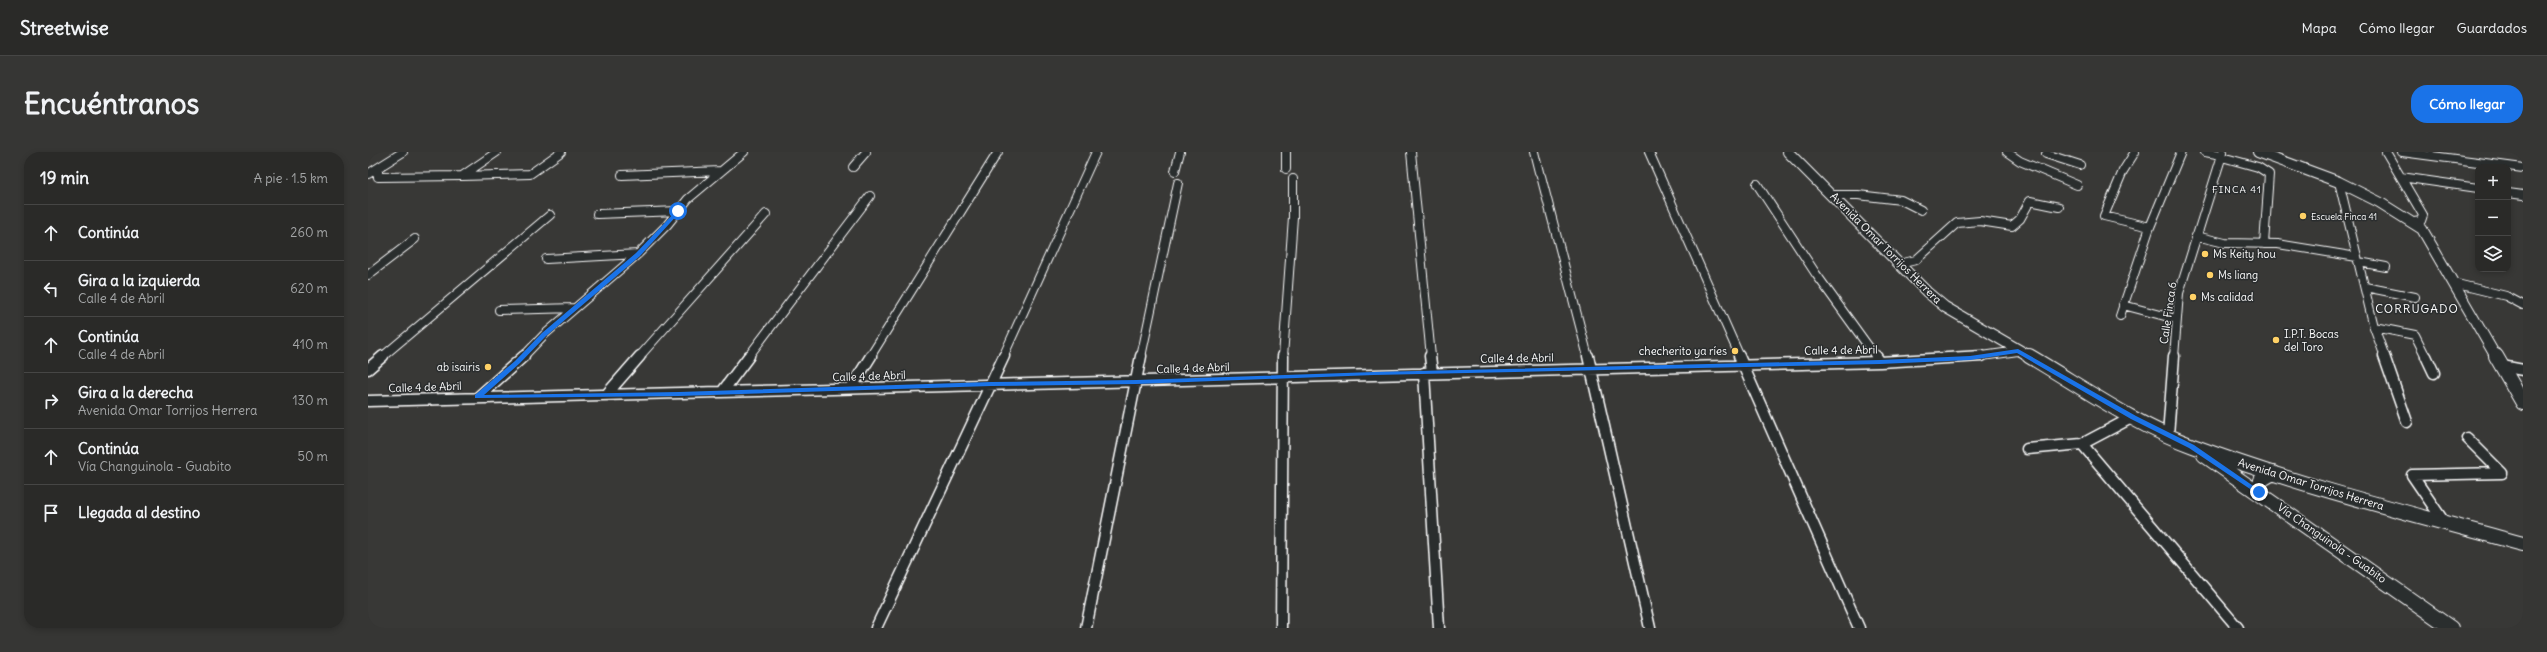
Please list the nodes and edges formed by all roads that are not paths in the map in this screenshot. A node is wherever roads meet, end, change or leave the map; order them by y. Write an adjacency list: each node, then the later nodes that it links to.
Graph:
1 (403, 152): 25 (street)
2 (497, 152): 33 (street)
3 (561, 152): 33 (street)
4 (744, 152): 29 (street)
5 (866, 152): 24 (street)
6 (998, 152): 84 (street)
7 (1096, 152): 83 (street)
8 (1180, 152): 30 (street)
9 (1286, 152): 27 (street)
10 (1412, 152): 79 (street)
11 (1534, 152): 76 (street)
12 (1649, 152): 74 (street)
13 (1788, 152): 42 (street, Avenida Omar Torrijos Herrera)
14 (2007, 152): 28 (street)
15 (2135, 152): 52 (street)
16 (2181, 152): 52 (street)
17 (2205, 152): 22 (street)
18 (2258, 152): 36 (street)
19 (2386, 152): 34 (street)
20 (2402, 152): 26 (street)
21 (2046, 153): 23 (street); 28 (street)
22 (2223, 155): 53 (street, Calle Finca 6); 55 (street)
23 (2080, 165)
24 (853, 167)
25 (378, 168): 31 (street); 33 (street)
26 (2523, 168)
27 (1286, 169)
28 (2041, 170): 39 (street)
29 (721, 171): 32 (street); 47 (street)
30 (1175, 171)
31 (368, 174)
32 (622, 175)
33 (462, 176)
34 (2401, 177): 40 (street); 51 (street)
35 (1293, 179): 81 (street)
36 (2339, 182): 51 (street); 58 (street)
37 (1178, 183): 82 (street)
38 (1757, 184): 73 (street)
39 (2077, 185)
40 (2475, 188)
41 (2511, 193): 43 (street)
42 (1832, 195): 46 (street); 59 (street, Avenida Omar Torrijos Herrera)
43 (2523, 195)
44 (870, 196): 85 (street)
45 (2059, 207): 59 (street)
46 (1921, 210)
47 (678, 211): 48 (street); 56 (street)
48 (597, 214)
49 (766, 214): 86 (street)
50 (550, 215): 77 (street)
51 (2414, 222): 62 (street)
52 (2150, 227): 65 (street)
53 (2196, 236): 55 (street); 70 (street, Calle Finca 6)
54 (415, 239): 61 (street)
55 (2264, 244): 58 (street)
56 (638, 254): 57 (street); 67 (street)
57 (546, 259)
58 (2358, 259): 60 (street); 63 (street)
59 (1899, 264): 72 (street, Avenida Omar Torrijos Herrera)
60 (2386, 267)
61 (368, 275)
62 (2453, 283): 66 (street); 75 (street)
63 (2364, 287): 64 (street); 71 (street)
64 (2415, 296)
65 (2123, 305): 69 (street); 70 (street)
66 (2523, 305)
67 (575, 308): 68 (street); 87 (street)
68 (499, 310)
69 (2120, 316)
70 (2176, 319): 92 (street, Calle Finca 6)
71 (2374, 327): 80 (street); 91 (street)
72 (2018, 351): 73 (street, Calle 4 de Abril); 90 (street, Avenida Omar Torrijos Herrera)
73 (1880, 362): 74 (street, Calle 4 de Abril)
74 (1742, 365): 76 (street, Calle 4 de Abril); 106 (street)
75 (2502, 366): 78 (street); 89 (street)
76 (1591, 368): 79 (street, Calle 4 de Abril); 105 (street)
77 (368, 370)
78 (2523, 370)
79 (1428, 372): 81 (street, Calle 4 de Abril); 104 (street)
80 (2434, 373)
81 (1282, 376): 82 (street, Calle 4 de Abril); 103 (street)
82 (1136, 382): 83 (street, Calle 4 de Abril); 102 (street)
83 (991, 384): 84 (street, Calle 4 de Abril); 101 (street)
84 (851, 388): 85 (street, Calle 4 de Abril)
85 (722, 392): 86 (street, Calle 4 de Abril)
86 (606, 395): 87 (street, Calle 4 de Abril)
87 (478, 397): 88 (street, Calle 4 de Abril)
88 (368, 401)
89 (2523, 403)
90 (2133, 417): 92 (street, Avenida Omar Torrijos Herrera); 94 (street)
91 (2407, 422)
92 (2168, 435): 95 (street, Avenida Omar Torrijos Herrera)
93 (2467, 438): 99 (street)
94 (2082, 444): 96 (street); 107 (street)
95 (2192, 446): 97 (street, Avenida Omar Torrijos Herrera); 98 (street, Vía Changuinola - Guabito)
96 (2027, 449)
97 (2273, 473): 98 (street); 99 (street, Avenida Omar Torrijos Herrera)
98 (2259, 492): 108 (street, Vía Changuinola - Guabito)
99 (2444, 522): 100 (street, Avenida Omar Torrijos Herrera)
100 (2523, 544)
101 (876, 628)
102 (1086, 628)
103 (1281, 628)
104 (1439, 628)
105 (1650, 628)
106 (1859, 628)
107 (2238, 628)
108 (2451, 628)

